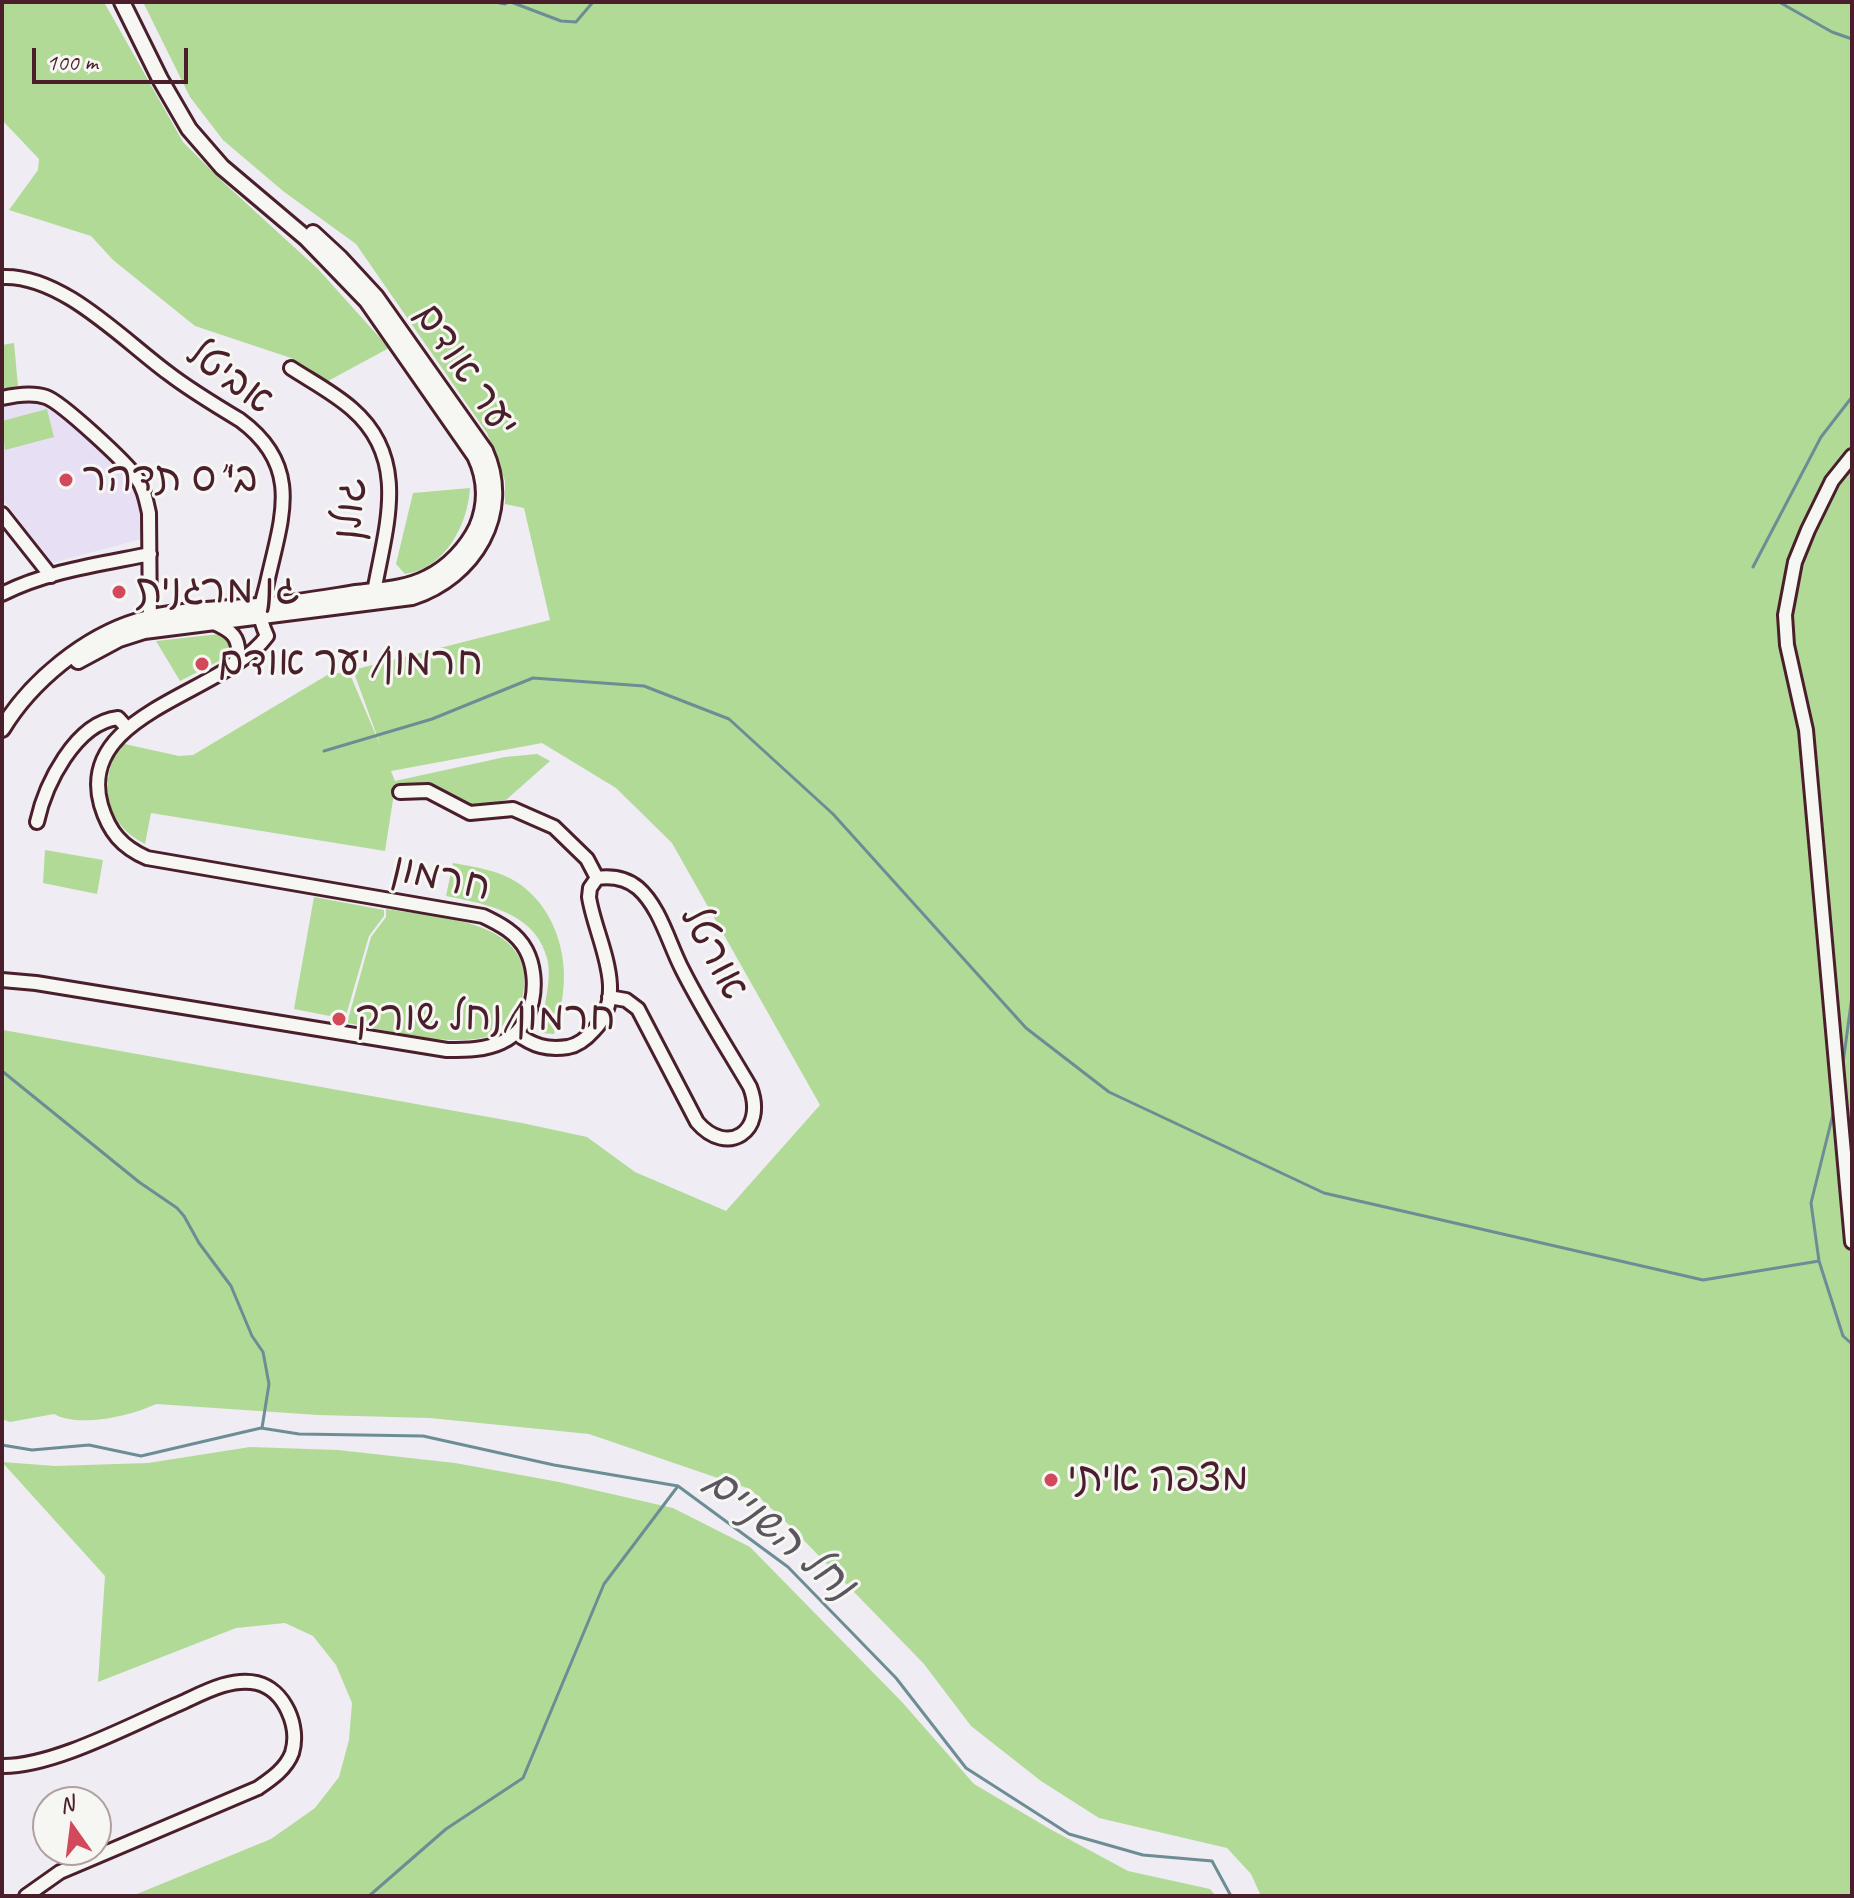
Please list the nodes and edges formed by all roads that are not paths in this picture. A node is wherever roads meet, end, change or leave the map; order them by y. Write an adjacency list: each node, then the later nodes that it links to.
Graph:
1 (122, 2): 11 (street, יער אודם)
2 (128, 2): 11 (street, יער אודם)
3 (2, 277): 12 (street, אביטל)
4 (291, 368): 11 (street, גולן)
5 (2, 398): 8 (street)
6 (1852, 456): 24 (street)
7 (2, 514): 9 (street)
8 (150, 554): 9 (street); 14 (street)
9 (51, 576): 10 (street)
10 (2, 594)
11 (373, 597): 12 (street, יער אודם)
12 (260, 612): 13 (street, יער אודם); 14 (street, יער אודם); 15 (street, חרמון)
13 (214, 623): 14 (street, יער אודם); 15 (street)
14 (150, 624): 17 (street, יער אודם)
15 (230, 668): 16 (street, חרמון)
16 (127, 728): 19 (street); 23 (street, חרמון)
17 (2, 729)
18 (400, 792): 20 (street)
19 (37, 822)
20 (597, 878): 22 (street); 22 (street, אורטל)
21 (2, 980): 23 (street)
22 (609, 997): 23 (street)
23 (516, 1033)
24 (1852, 1242)
25 (2, 1766): 26 (street)
26 (26, 1896)

